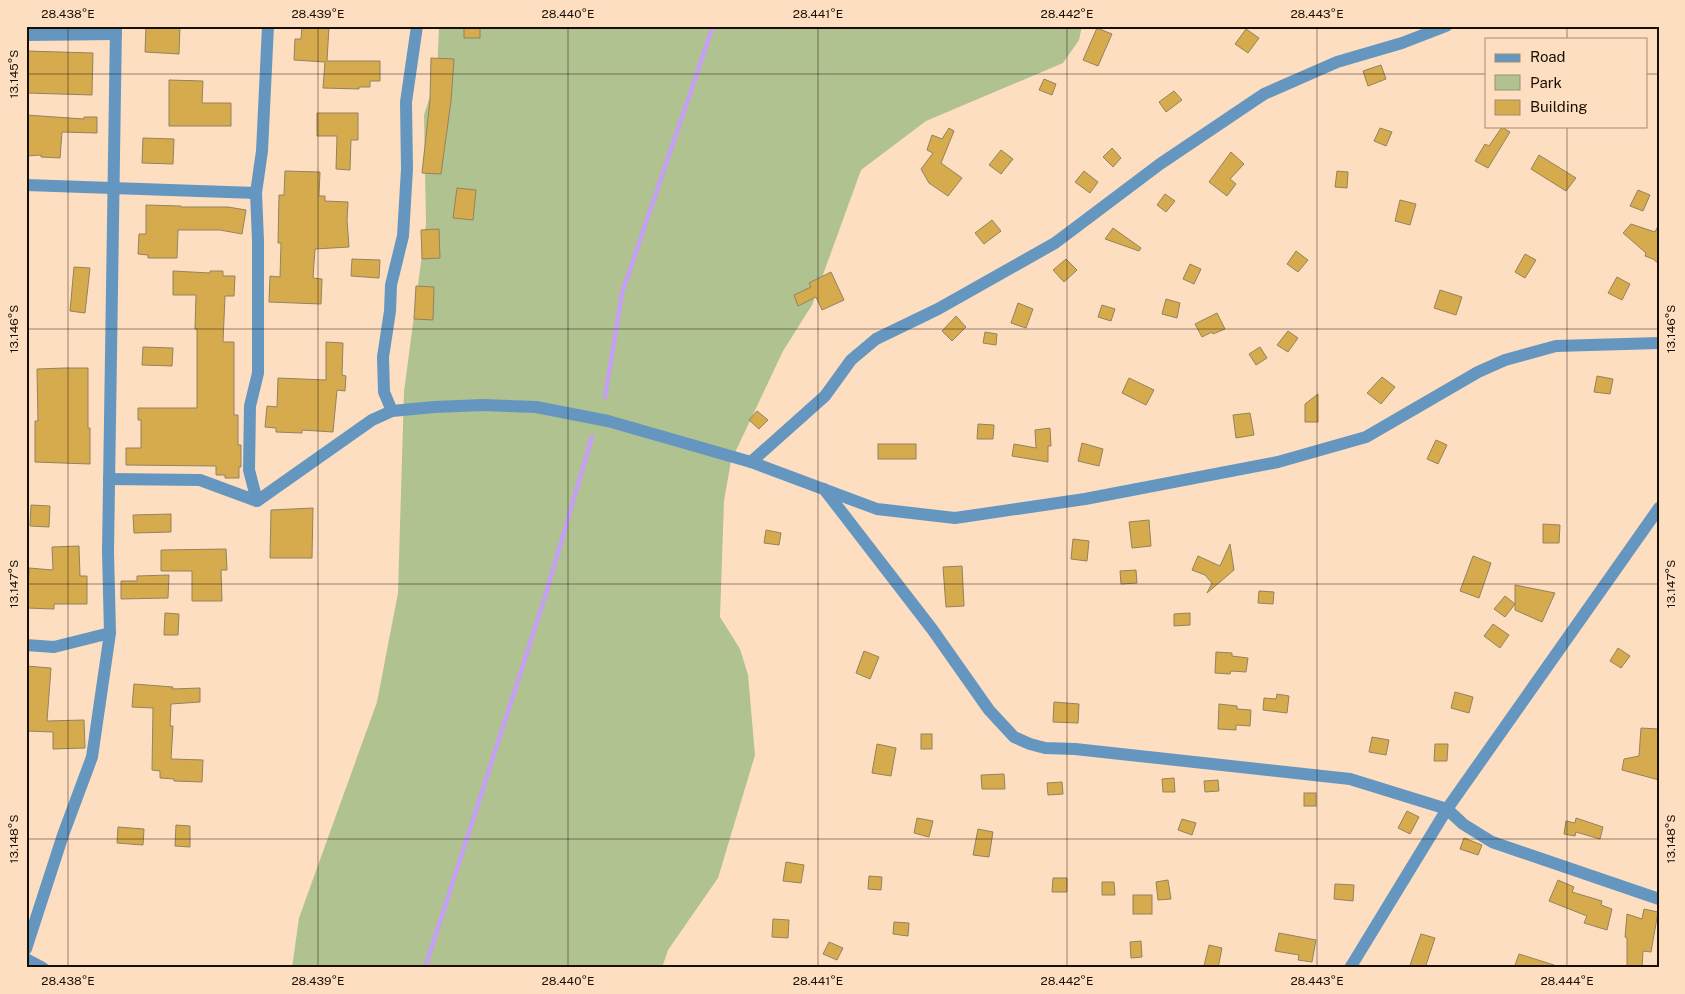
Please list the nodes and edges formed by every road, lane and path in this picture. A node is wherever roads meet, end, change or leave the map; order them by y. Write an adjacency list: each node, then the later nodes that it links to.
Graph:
1 (268, 26): 8 (street)
2 (417, 26): 10 (street)
3 (1446, 26): 11 (street)
4 (116, 30): 5 (street); 7 (street)
5 (26, 35)
6 (26, 186): 7 (street)
7 (115, 188): 8 (street); 12 (street)
8 (256, 193): 14 (street)
9 (1659, 343): 13 (street)
10 (392, 410): 11 (street); 14 (street)
11 (751, 462): 13 (street)
12 (109, 479): 14 (street); 16 (street)
13 (824, 488): 18 (street)
14 (257, 500)
15 (1659, 508): 18 (street)
16 (110, 633): 17 (street); 20 (street)
17 (26, 644)
18 (1447, 809): 19 (street); 23 (street)
19 (1659, 899)
20 (26, 949)
21 (26, 959): 22 (street)
22 (43, 968)
23 (1350, 968)

